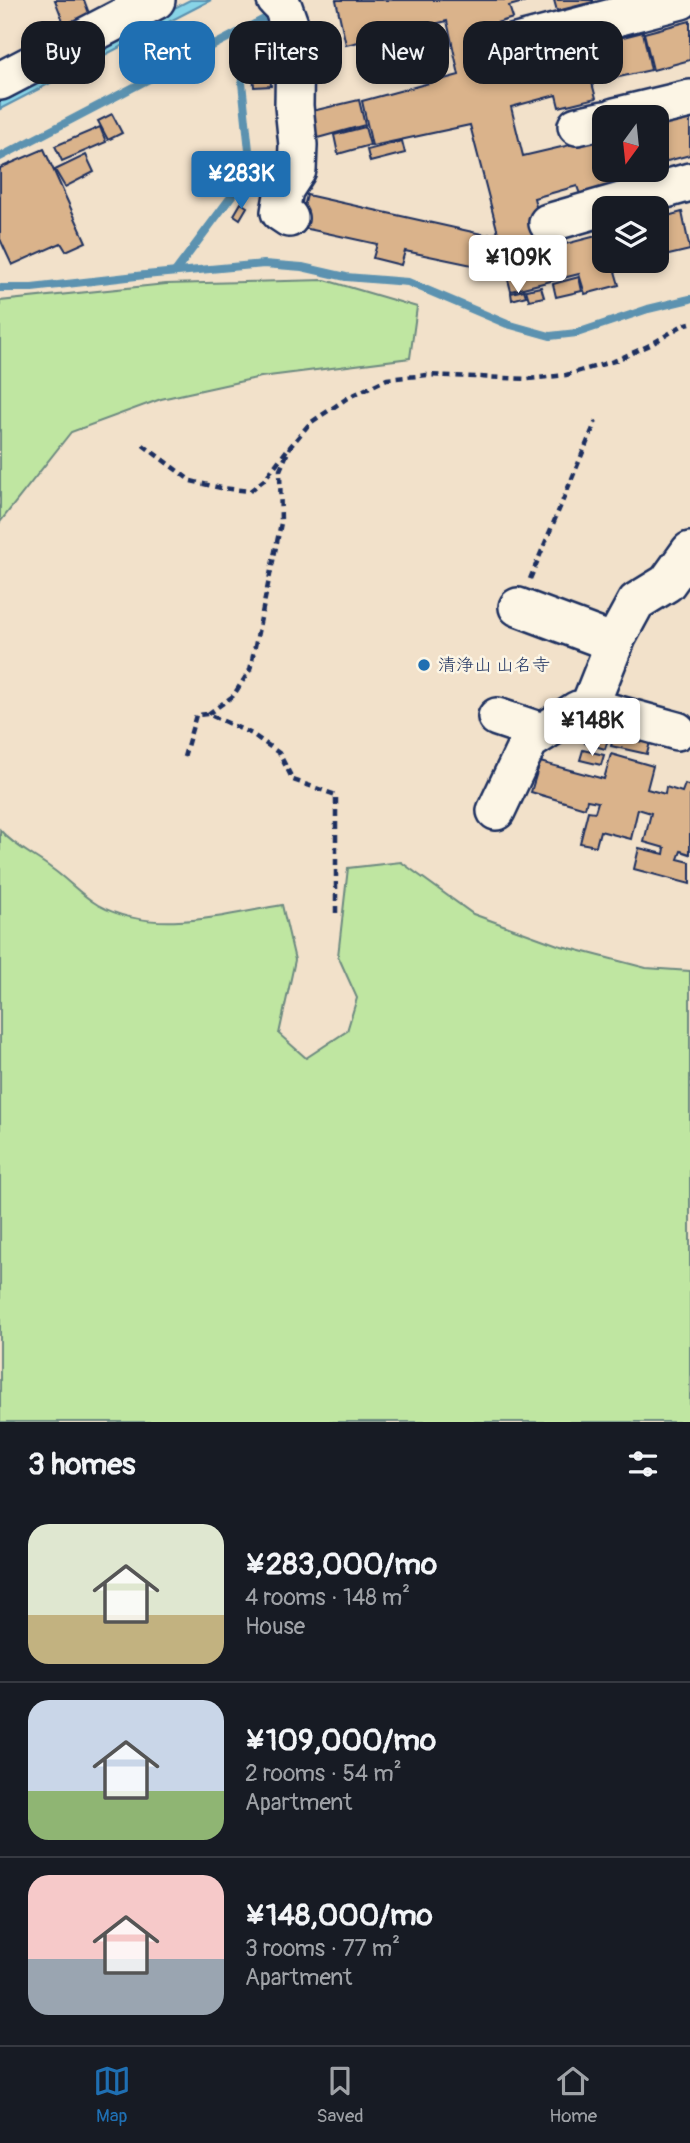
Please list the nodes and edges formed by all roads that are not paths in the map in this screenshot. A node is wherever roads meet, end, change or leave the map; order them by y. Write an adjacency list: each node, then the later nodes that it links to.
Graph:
1 (156, 0): 5 (street)
2 (276, 0): 9 (street)
3 (681, 0): 4 (street)
4 (601, 21)
5 (0, 81)
6 (690, 99): 7 (street)
7 (665, 105)
8 (690, 182): 10 (street)
9 (289, 218)
10 (548, 223)
11 (690, 551): 13 (street)
12 (518, 607): 13 (street)
13 (614, 643): 14 (street)
14 (588, 710): 16 (street); 17 (street)
15 (497, 717): 17 (street)
16 (677, 731)
17 (542, 732): 18 (street)
18 (496, 811)

